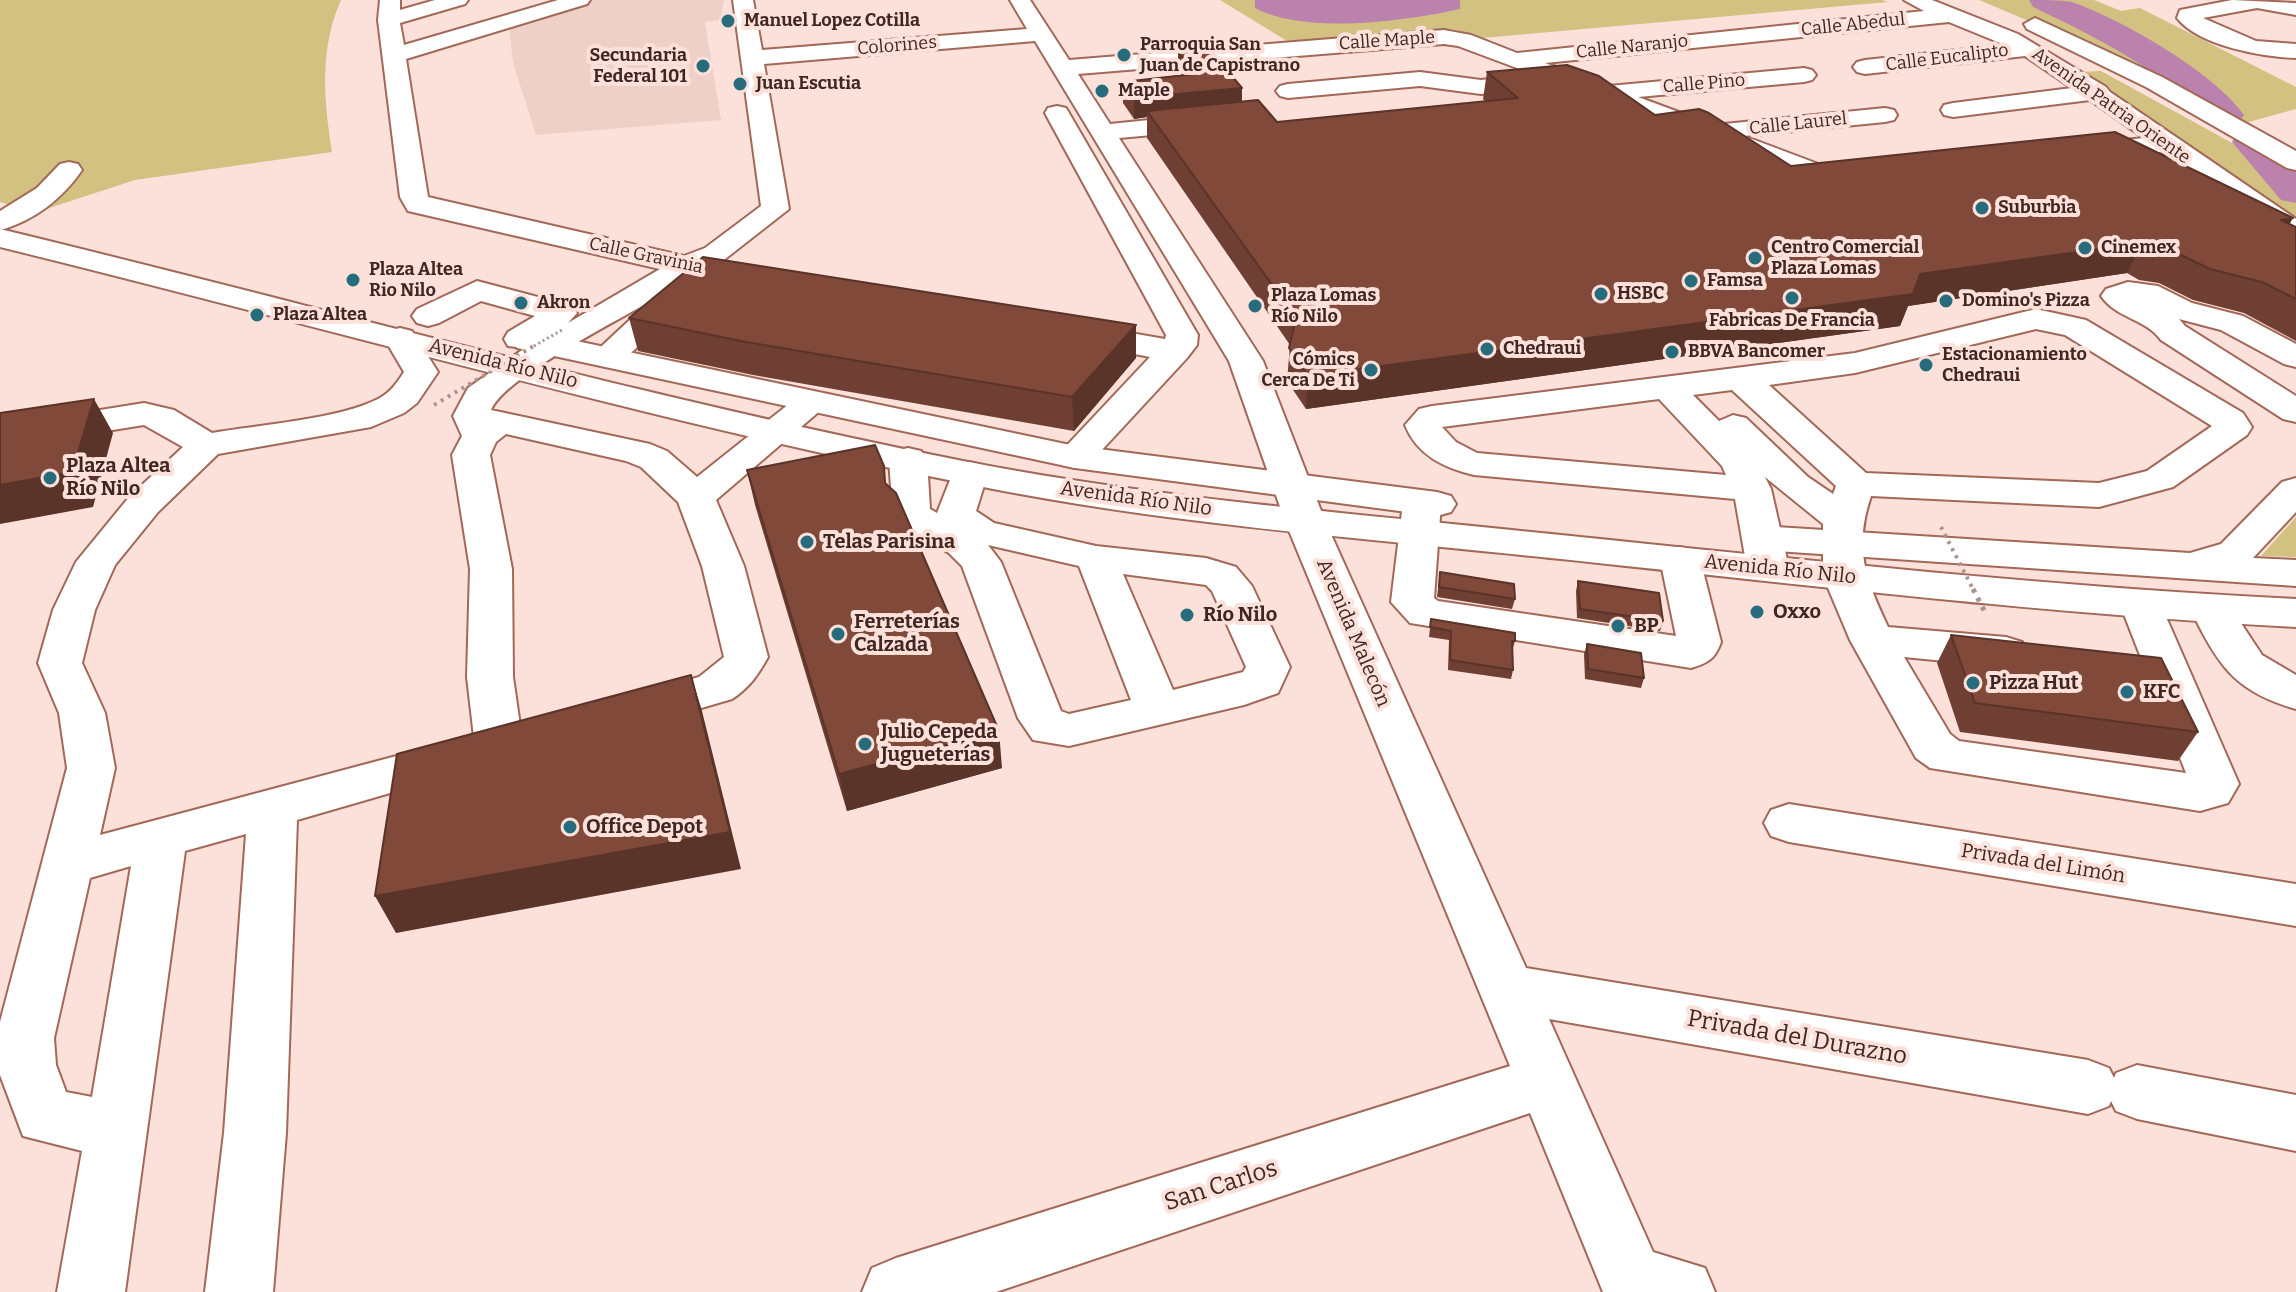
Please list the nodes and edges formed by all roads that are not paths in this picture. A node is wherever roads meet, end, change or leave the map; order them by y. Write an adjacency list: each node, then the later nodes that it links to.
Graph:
1 (458, 0): 9 (street)
2 (580, 0): 11 (street)
3 (743, 0): 20 (street)
4 (992, 0): 16 (street, Avenida Malecón)
5 (1020, 0): 16 (street, Avenida Malecón)
6 (1914, 0): 8 (street, Avenida Patria Oriente)
7 (490, 2): 11 (street)
8 (1970, 7): 15 (street, Calle Abedul); 17 (street, Avenida Patria Oriente)
9 (389, 10): 19 (street, Calle Gravinia)
10 (2296, 10): 14 (street)
11 (531, 14): 19 (street)
12 (2017, 17): 26 (street, Avenida Patria Oriente)
13 (2296, 31): 14 (street)
14 (2215, 33): 18 (street)
15 (1753, 35): 21 (street, Calle Naranjo)
16 (1027, 36): 20 (street, Colorines); 23 (street, Avenida Malecón); 49 (street, Avenida Malecón)
17 (2029, 49): 22 (street, Calle Eucalipto); 27 (street, Avenida Patria Oriente)
18 (2296, 51)
19 (395, 55): 44 (street, Calle Gravinia)
20 (753, 58): 44 (street)
21 (1512, 59): 23 (street, Calle Maple); 25 (street, Calle Maple)
22 (1865, 67)
23 (1062, 68): 35 (street, Avenida Malecón)
24 (1804, 75): 28 (street, Calle Pino)
25 (1564, 78): 28 (street, Calle Maple); 29 (street)
26 (2154, 82): 27 (street); 31 (street, Avenida Patria Oriente)
27 (2093, 89): 30 (street); 33 (street, Avenida Patria Oriente)
28 (1604, 93): 36 (street, Calle Maple)
29 (1362, 107)
30 (1953, 110)
31 (2208, 111): 33 (street); 39 (street, Avenida Patria Oriente)
32 (1885, 115): 36 (street, Calle Laurel)
33 (2129, 117): 37 (street, Avenida Patria Oriente)
34 (1227, 120): 35 (street)
35 (1103, 132): 68 (street, Avenida Malecón)
36 (1710, 132): 41 (street, Calle Maple)
37 (2167, 144): 38 (street); 43 (street, Avenida Patria Oriente)
38 (2058, 154)
39 (2296, 162)
40 (69, 170): 42 (street)
41 (1872, 170)
42 (3, 222): 46 (street, Avenida Río Nilo); 46 (street, Avenida Río Nilo)
43 (2296, 232)
44 (702, 263): 45 (street, Calle Gravinia); 48 (street); 50 (street)
45 (782, 283)
46 (410, 321): 48 (street, Avenida Río Nilo); 48 (street); 61 (street)
47 (1049, 329): 49 (street)
48 (540, 351): 50 (street, Avenida Río Nilo); 56 (street, Avenida Río Nilo); 58 (street)
49 (1175, 351): 62 (street)
50 (607, 357): 52 (street, Avenida Río Nilo)
51 (2296, 357): 57 (street)
52 (705, 380): 55 (street, Avenida Río Nilo); 56 (street)
53 (1741, 380): 54 (street); 70 (street); 70 (street)
54 (1680, 387): 65 (street); 65 (street); 70 (street)
55 (811, 403): 59 (street); 62 (street, Avenida Río Nilo)
56 (673, 406): 59 (street, Avenida Río Nilo)
57 (2296, 411)
58 (472, 420): 67 (street); 87 (street)
59 (777, 431): 63 (street, Avenida Río Nilo); 67 (street)
60 (0, 437): 61 (street)
61 (206, 445): 91 (street)
62 (1075, 457): 68 (street, Avenida Río Nilo)
63 (908, 459): 64 (street, Avenida Río Nilo); 84 (street)
64 (969, 473): 68 (street, Avenida Río Nilo); 72 (street)
65 (1752, 489): 71 (street)
66 (2296, 490): 74 (street)
67 (696, 497): 85 (street)
68 (1298, 503): 69 (street, Avenida Río Nilo); 93 (street, Avenida Malecón)
69 (1421, 517): 71 (street, Avenida Río Nilo); 73 (street, Avenida Río Nilo); 73 (street)
70 (1846, 531): 71 (street, Avenida Río Nilo); 74 (street, Avenida Río Nilo); 76 (street, Avenida Río Nilo); 78 (street)
71 (1765, 553): 73 (street, Avenida Río Nilo)
72 (1096, 558): 84 (street); 84 (street)
73 (1680, 559)
74 (2191, 567): 75 (street, Avenida Río Nilo)
75 (2296, 573)
76 (2179, 610): 77 (street, Avenida Río Nilo); 79 (street); 82 (street); 83 (street)
77 (2296, 613)
78 (1872, 640): 80 (street); 82 (street)
79 (2296, 640)
80 (2043, 655)
81 (2121, 663): 82 (street)
82 (2168, 667)
83 (2296, 693)
84 (1158, 710)
85 (605, 719)
86 (544, 734): 87 (street)
87 (499, 746): 88 (street)
88 (273, 808): 90 (street); 99 (street)
89 (1789, 823): 92 (street, Privada del Limón)
90 (161, 838): 91 (street); 96 (street)
91 (68, 864): 96 (street)
92 (2296, 905)
93 (1506, 988): 94 (street, Avenida Malecón); 95 (street, Privada del Durazno)
94 (1546, 1081): 97 (street, Avenida Malecón); 100 (street, San Carlos)
95 (2296, 1123)
96 (117, 1130): 98 (street)
97 (1650, 1288)
98 (91, 1292)
99 (239, 1292)
100 (896, 1292)

